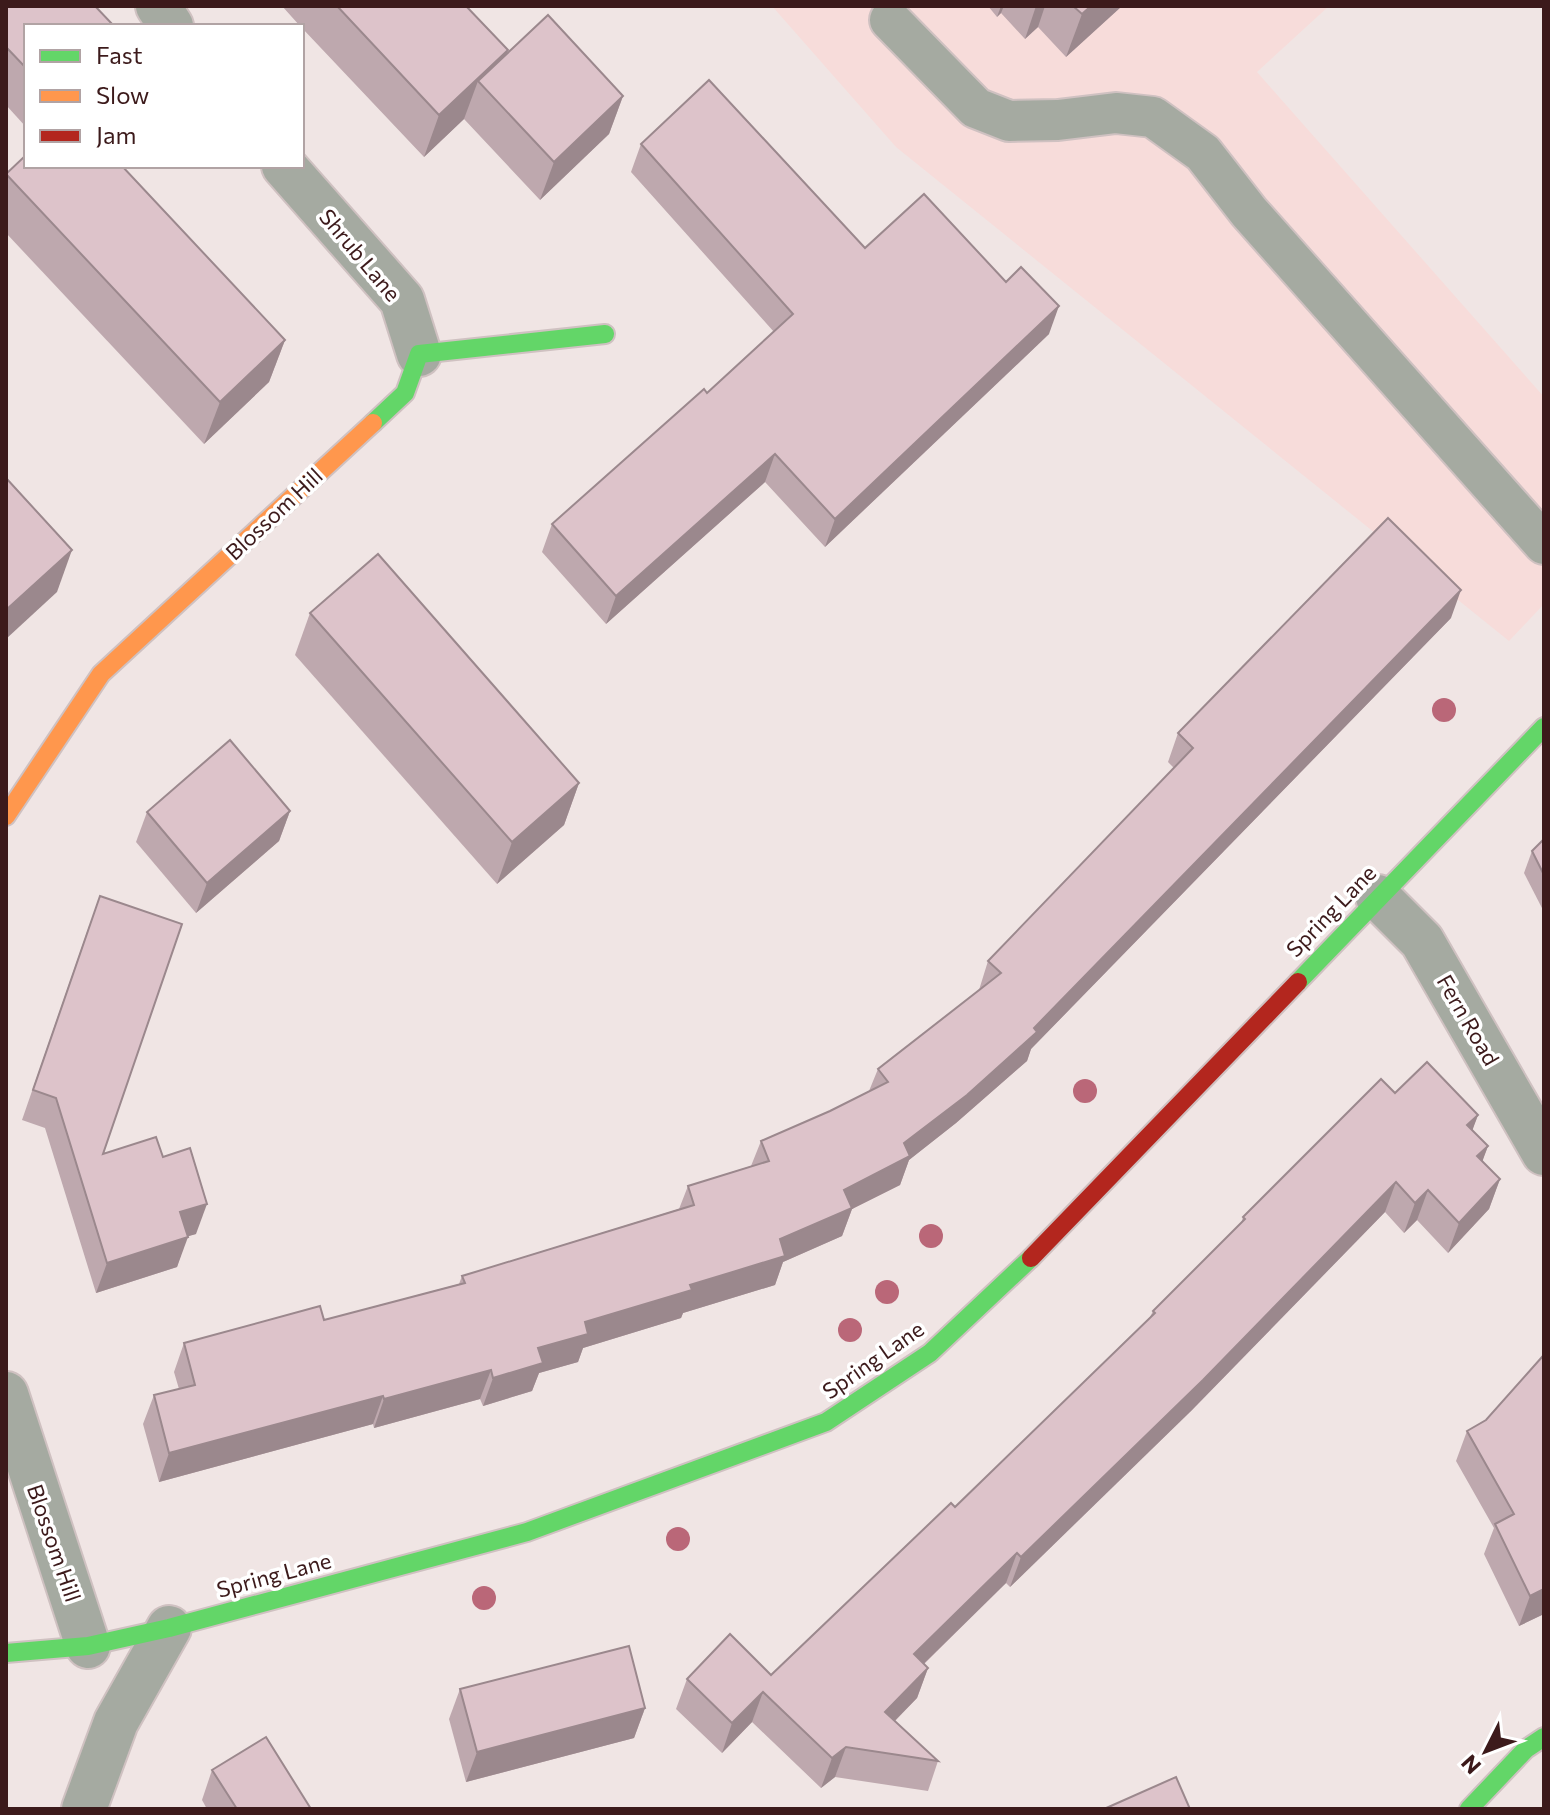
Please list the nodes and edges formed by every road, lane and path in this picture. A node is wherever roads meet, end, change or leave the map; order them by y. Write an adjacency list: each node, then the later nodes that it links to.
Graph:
1 (158, 6): 3 (street)
2 (890, 20): 7 (lane)
3 (170, 24)
4 (286, 168): 6 (street, Shrub Lane)
5 (605, 334): 6 (street)
6 (419, 354): 9 (street, Blossom Hill)
7 (1544, 544)
8 (1544, 727): 10 (street, Spring Lane)
9 (6, 816)
10 (1378, 897): 11 (street, Fern Road); 13 (street, Spring Lane)
11 (1544, 1153)
12 (6, 1394): 14 (street, Blossom Hill)
13 (169, 1628): 14 (street, Spring Lane); 17 (street)
14 (88, 1646): 15 (street, Spring Lane)
15 (6, 1653)
16 (1544, 1737): 18 (street)
17 (84, 1809)
18 (1469, 1809)

